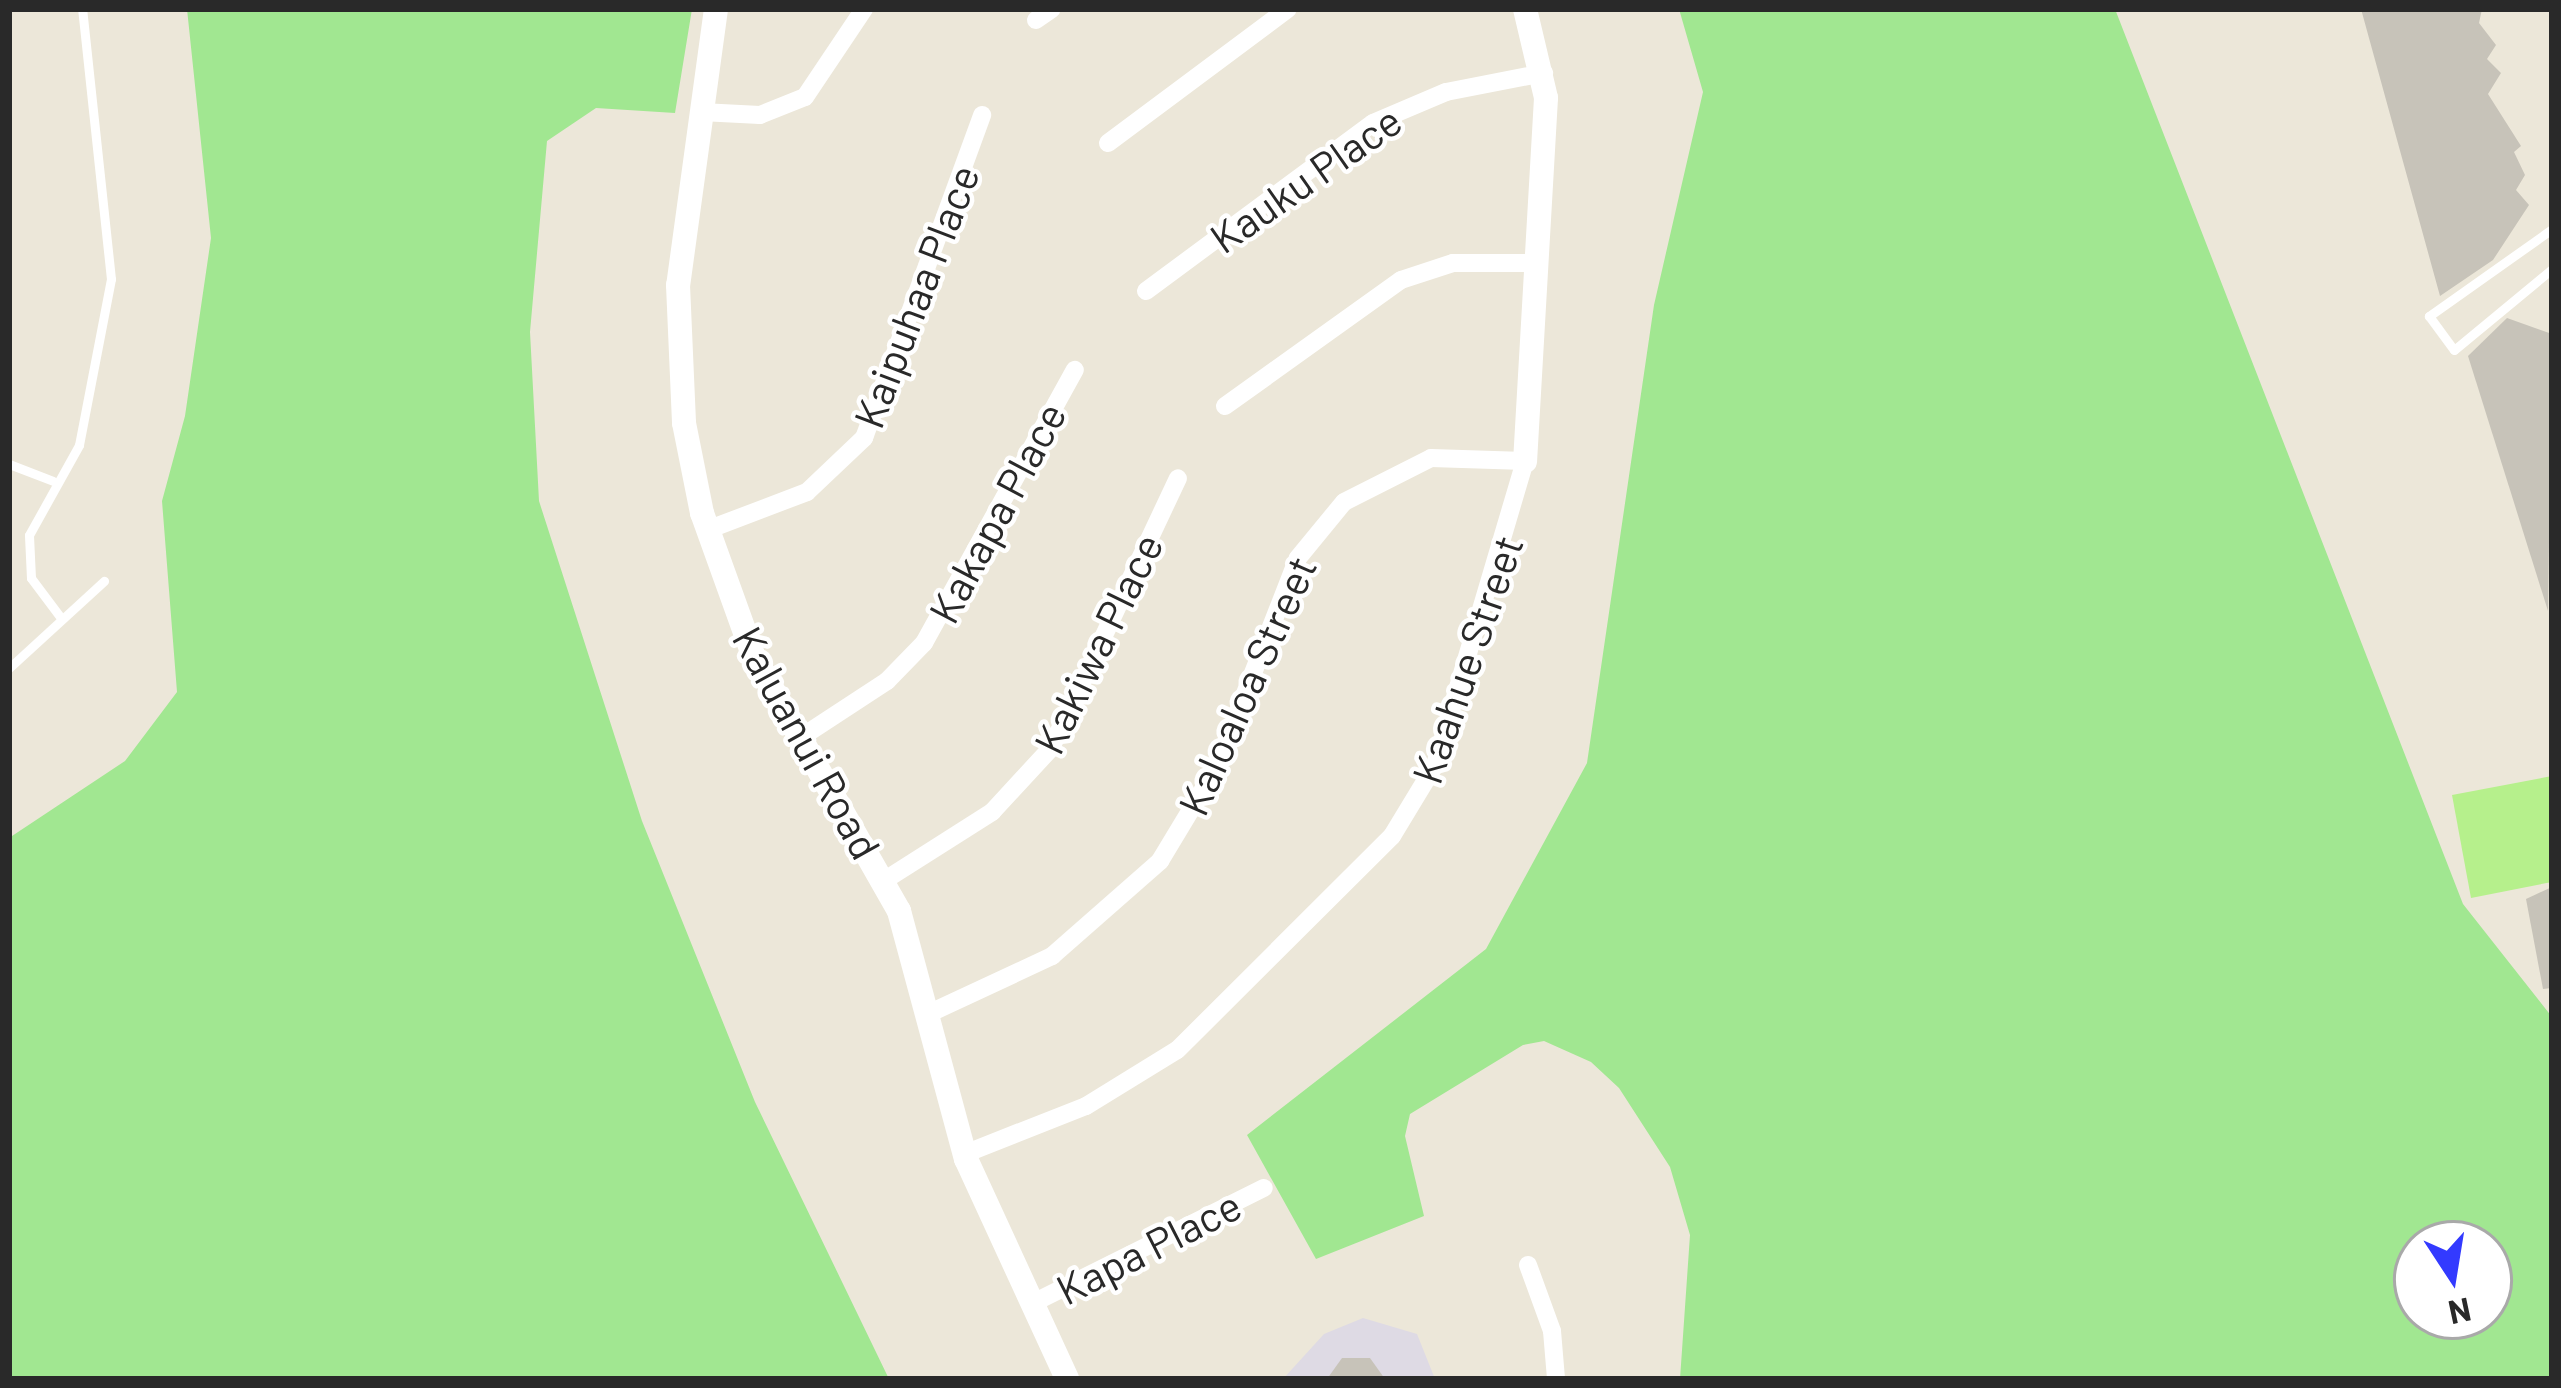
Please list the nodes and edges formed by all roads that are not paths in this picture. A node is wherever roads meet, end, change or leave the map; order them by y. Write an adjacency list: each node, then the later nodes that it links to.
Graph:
1 (82, 9): 19 (lane)
2 (716, 9): 7 (street, Kaluanui Road)
3 (865, 9): 7 (street)
4 (1288, 9): 9 (street)
5 (1525, 9): 6 (street, Kaahue Street)
6 (1544, 73): 11 (street, Kaahue Street); 13 (street, Kauku Place)
7 (701, 112): 20 (street, Kaluanui Road)
8 (982, 115): 20 (street, Kaipuhaa Place)
9 (1108, 143)
10 (2552, 229): 12 (lane)
11 (1539, 262): 15 (street); 16 (street, Kaahue Street)
12 (2552, 269)
13 (1146, 291)
14 (1075, 370): 24 (street, Kakapa Place)
15 (1225, 406)
16 (1525, 461): 26 (street, Kaloaloa Street); 27 (street, Kaahue Street)
17 (9, 464): 19 (lane)
18 (1178, 478): 25 (street, Kakiwa Place)
19 (52, 481): 22 (lane)
20 (707, 530): 24 (street, Kaluanui Road)
21 (104, 581): 22 (lane)
22 (61, 618): 23 (lane)
23 (9, 668)
24 (800, 738): 25 (street, Kaluanui Road)
25 (885, 880): 26 (street, Kaluanui Road)
26 (930, 1012): 27 (street, Kaluanui Road)
27 (964, 1154): 30 (street, Kaluanui Road)
28 (1264, 1188): 30 (street, Kapa Place)
29 (1528, 1265): 32 (street)
30 (1031, 1304): 31 (street, Kaluanui Road)
31 (1067, 1379)
32 (1556, 1379)

